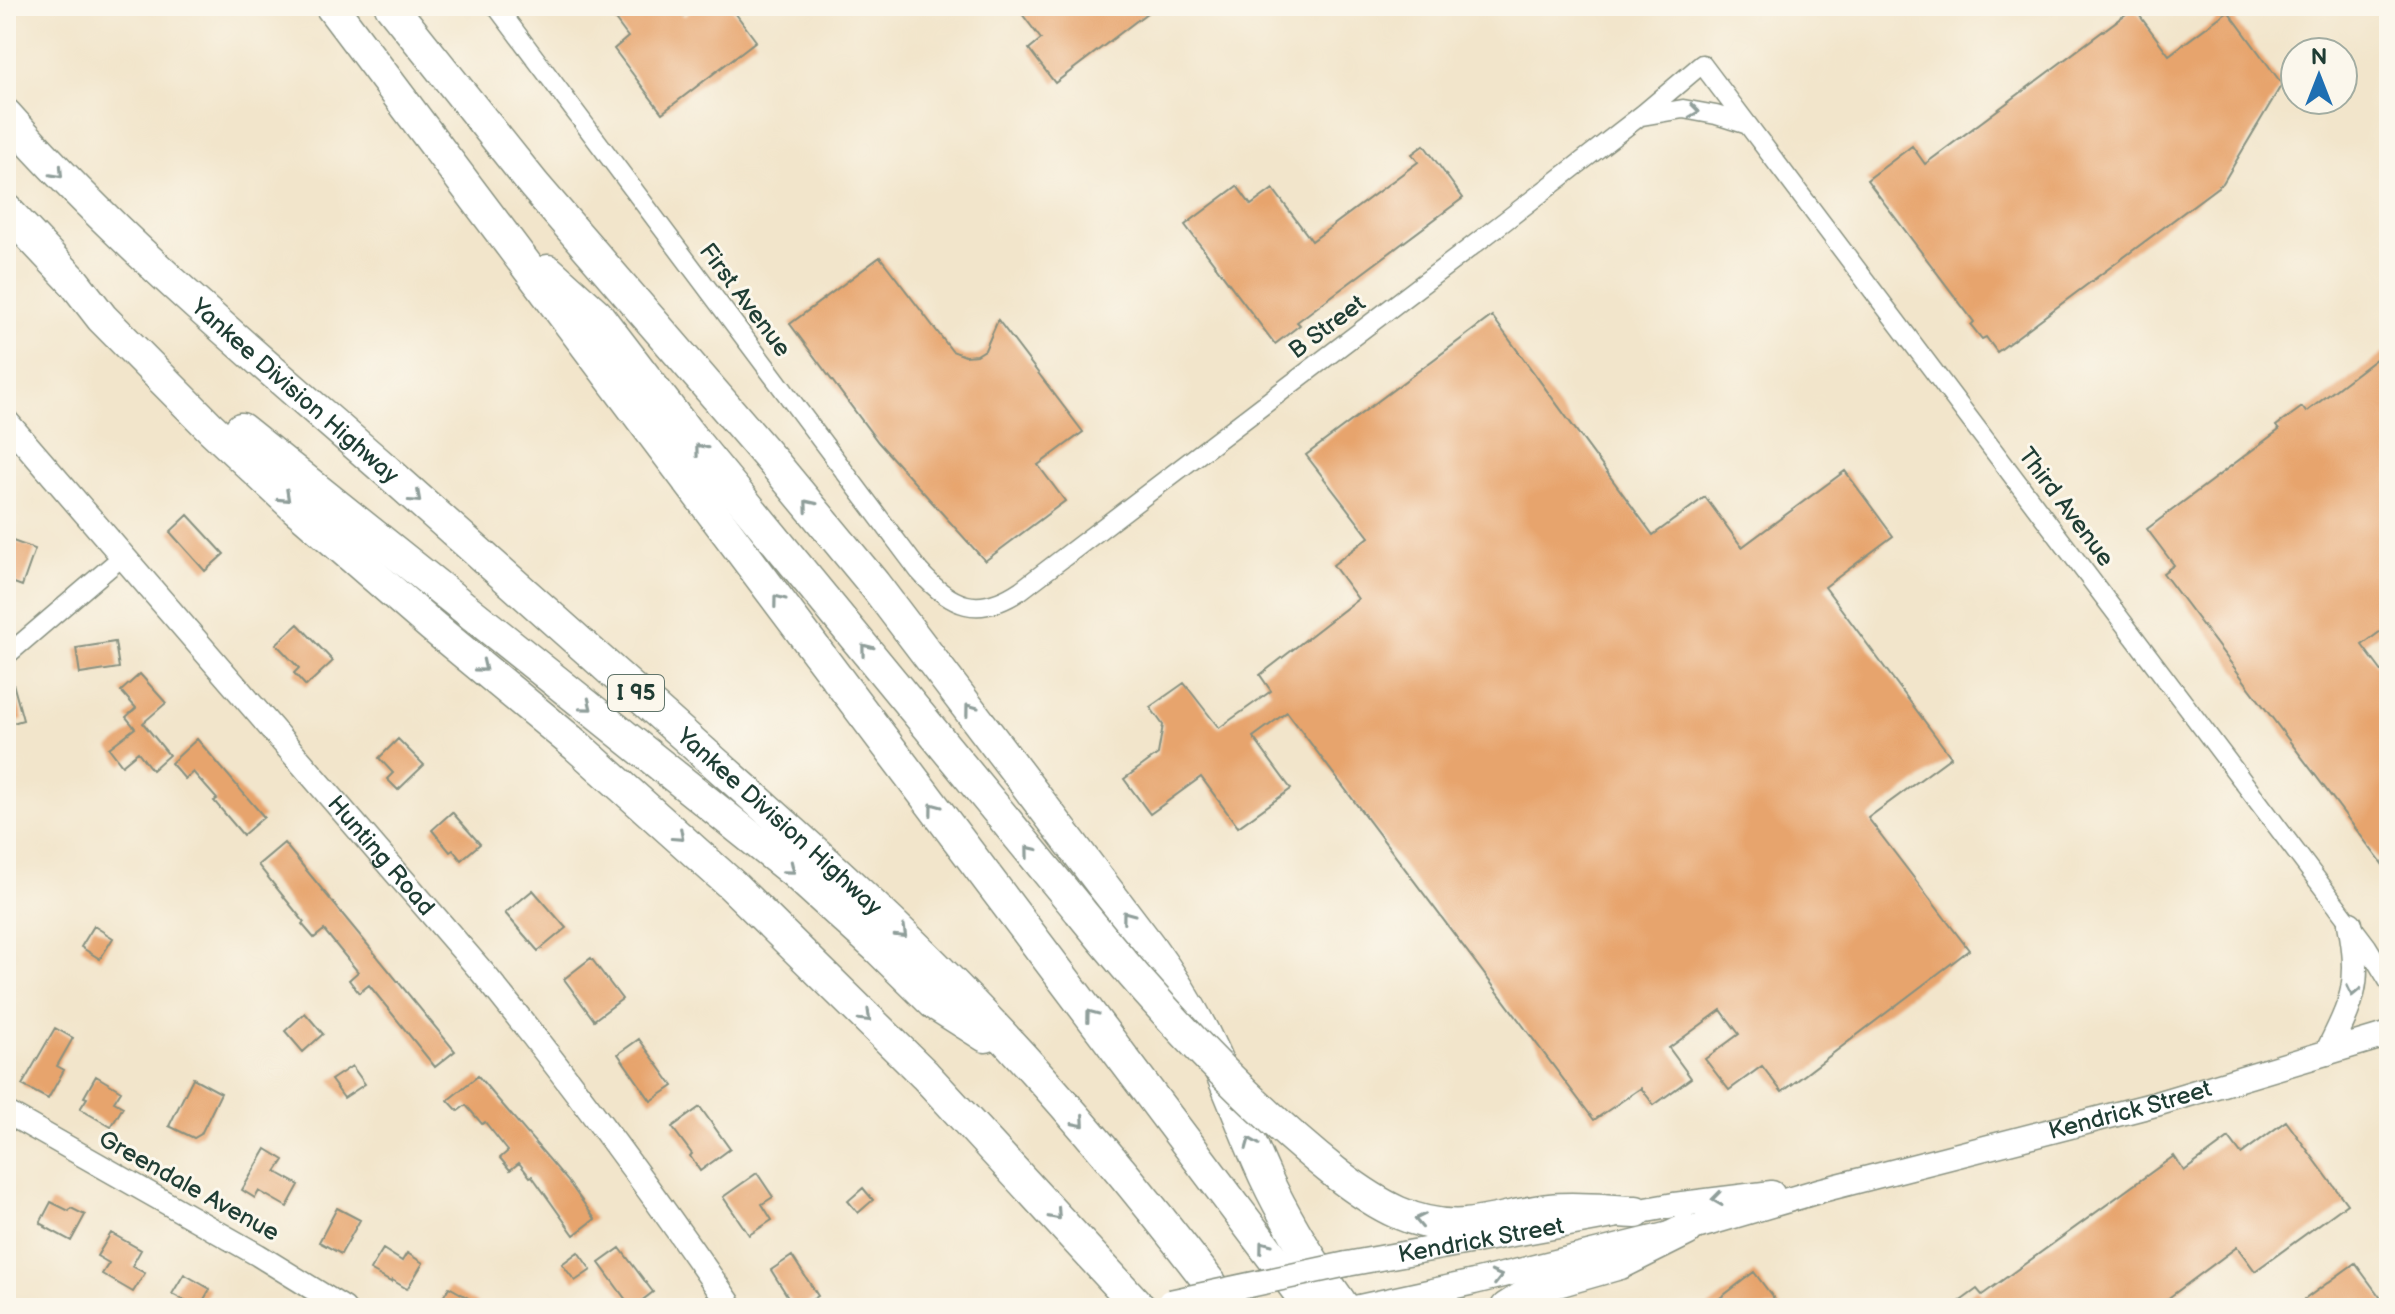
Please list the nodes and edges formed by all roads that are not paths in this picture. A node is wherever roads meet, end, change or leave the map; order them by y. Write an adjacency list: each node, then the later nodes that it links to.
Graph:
1 (331, 6): 9 (highway)
2 (391, 6): 29 (highway, one-way to 2)
3 (496, 6): 13 (street, First Avenue)
4 (1702, 64): 6 (street, B Street); 7 (street, Third Avenue)
5 (6, 115): 19 (highway, Yankee Division Highway / I 95, one-way to 19)
6 (1639, 117): 7 (street, one-way to 7); 13 (street, B Street)
7 (1748, 125): 15 (street, Third Avenue)
8 (6, 210): 10 (highway)
9 (495, 223): 22 (highway, one-way to 9, bridge); 28 (highway, one-way to 9)
10 (74, 282): 19 (highway, one-way to 19); 24 (highway, one-way to 24)
11 (6, 421): 12 (main road, Hunting Road)
12 (123, 556): 14 (street); 26 (main road, Hunting Road)
13 (969, 606)
14 (6, 656)
15 (2350, 924): 16 (street, Third Avenue); 18 (main road, one-way to 18)
16 (2389, 982)
17 (2389, 1034): 18 (main road, Kendrick Street)
18 (2327, 1053): 21 (main road, Kendrick Street)
19 (1026, 1061): 27 (highway, Yankee Division Highway / I 95, one-way to 27)
20 (6, 1112): 25 (street, Greendale Avenue)
21 (1822, 1190): 22 (main road, Kendrick Street, one-way to 22); 23 (main road, Kendrick Street)
22 (1636, 1212): 24 (main road, Kendrick Street, bridge)
23 (1686, 1230): 30 (main road, Kendrick Street, one-way to 23); 31 (highway)
24 (1151, 1306)
25 (344, 1308)
26 (732, 1308)
27 (1229, 1308)
28 (1311, 1308)
29 (1344, 1308)
30 (1355, 1308)
31 (1507, 1308)

